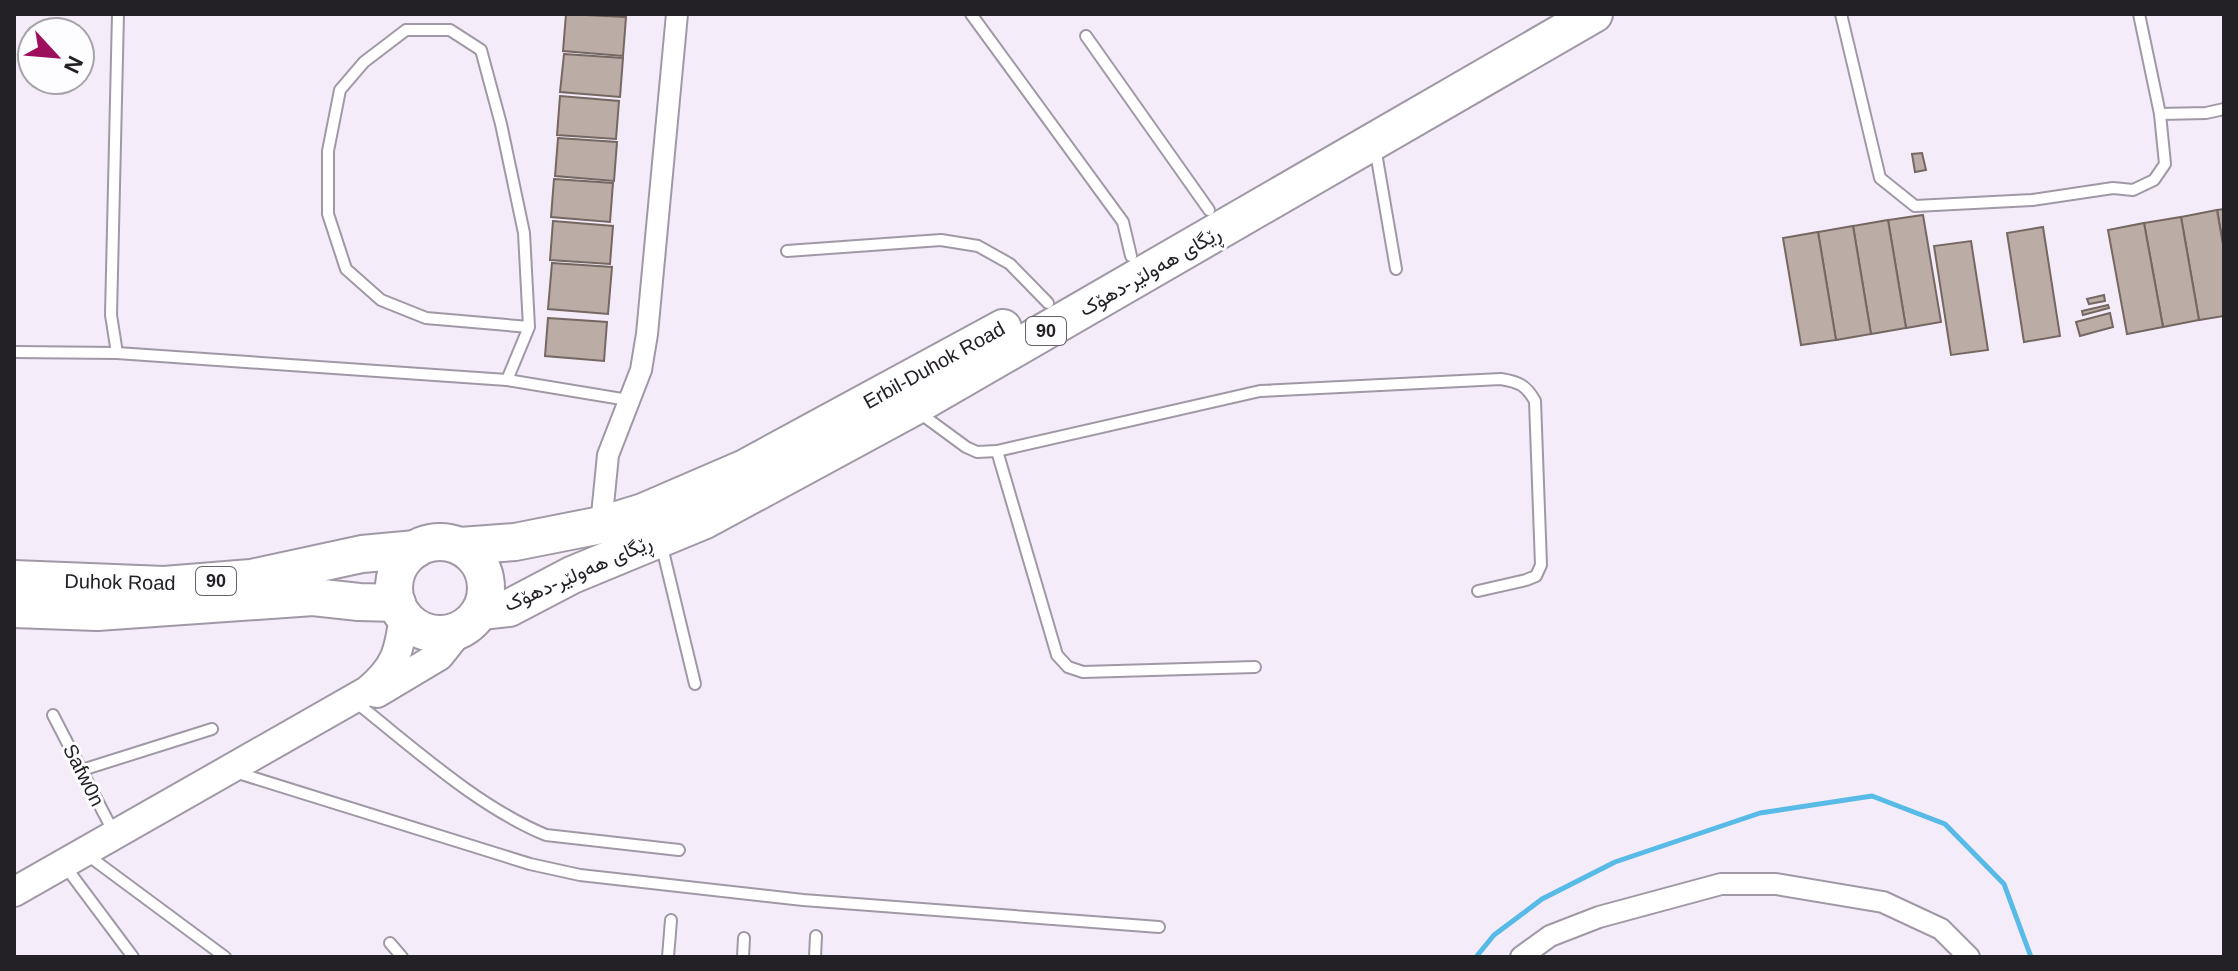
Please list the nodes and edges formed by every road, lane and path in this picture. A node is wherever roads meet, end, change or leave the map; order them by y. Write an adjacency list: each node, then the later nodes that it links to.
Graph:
1 (118, 14): 19 (lane)
2 (677, 14): 21 (street)
3 (971, 14): 14 (lane)
4 (1544, 14): 12 (highway, Erbil-Duhok Road / 90)
5 (1594, 14): 11 (highway, ڕێگای هەولێر-دهۆک / 90)
6 (1841, 14): 10 (lane)
7 (2139, 14): 10 (lane)
8 (1086, 36): 12 (lane)
9 (2224, 109): 10 (lane)
10 (2160, 114)
11 (1374, 141): 15 (lane); 22 (highway, ڕێگای هەولێر-دهۆک / 90)
12 (1209, 210): 14 (highway, Erbil-Duhok Road / 90)
13 (787, 251): 16 (lane)
14 (1131, 256): 16 (highway, Erbil-Duhok Road / 90)
15 (1396, 269)
16 (1048, 303): 24 (highway, Erbil-Duhok Road / 90)
17 (529, 327): 17 (lane); 20 (lane)
18 (14, 352): 19 (lane)
19 (117, 353): 20 (lane)
20 (507, 380): 21 (lane)
21 (628, 400): 24 (street)
22 (912, 408): 23 (lane); 25 (highway, ڕێگای هەولێر-دهۆک / 90)
23 (997, 451): 29 (lane); 33 (lane)
24 (601, 525): 26 (highway, Erbil-Duhok Road / 90)
25 (659, 537): 32 (highway, ڕێگای هەولێر-دهۆک / 90); 34 (lane)
26 (460, 546): 27 (highway, 90); 32 (highway)
27 (416, 549): 28 (highway, Duhok Road / 90); 31 (highway)
28 (14, 579)
29 (1478, 591)
30 (14, 609): 31 (highway, Duhok Road / 90)
31 (400, 609): 32 (highway, 90); 37 (street)
32 (470, 621): 35 (street)
33 (1255, 667)
34 (695, 684)
35 (358, 704): 37 (street); 42 (lane)
36 (53, 715): 39 (lane, Safw0n)
37 (311, 724): 40 (street)
38 (212, 729): 39 (lane)
39 (82, 770): 41 (lane, Safw0n)
40 (229, 770): 41 (street); 46 (lane)
41 (115, 835): 43 (street)
42 (679, 850)
43 (74, 859): 44 (street); 50 (lane); 51 (lane)
44 (14, 892)
45 (671, 920): 53 (lane)
46 (1159, 927)
47 (816, 936): 55 (lane)
48 (744, 938): 54 (lane)
49 (390, 943): 52 (lane)
50 (133, 957)
51 (225, 957)
52 (402, 957)
53 (668, 957)
54 (743, 957)
55 (815, 957)
56 (1521, 957): 57 (street)
57 (1969, 957)

